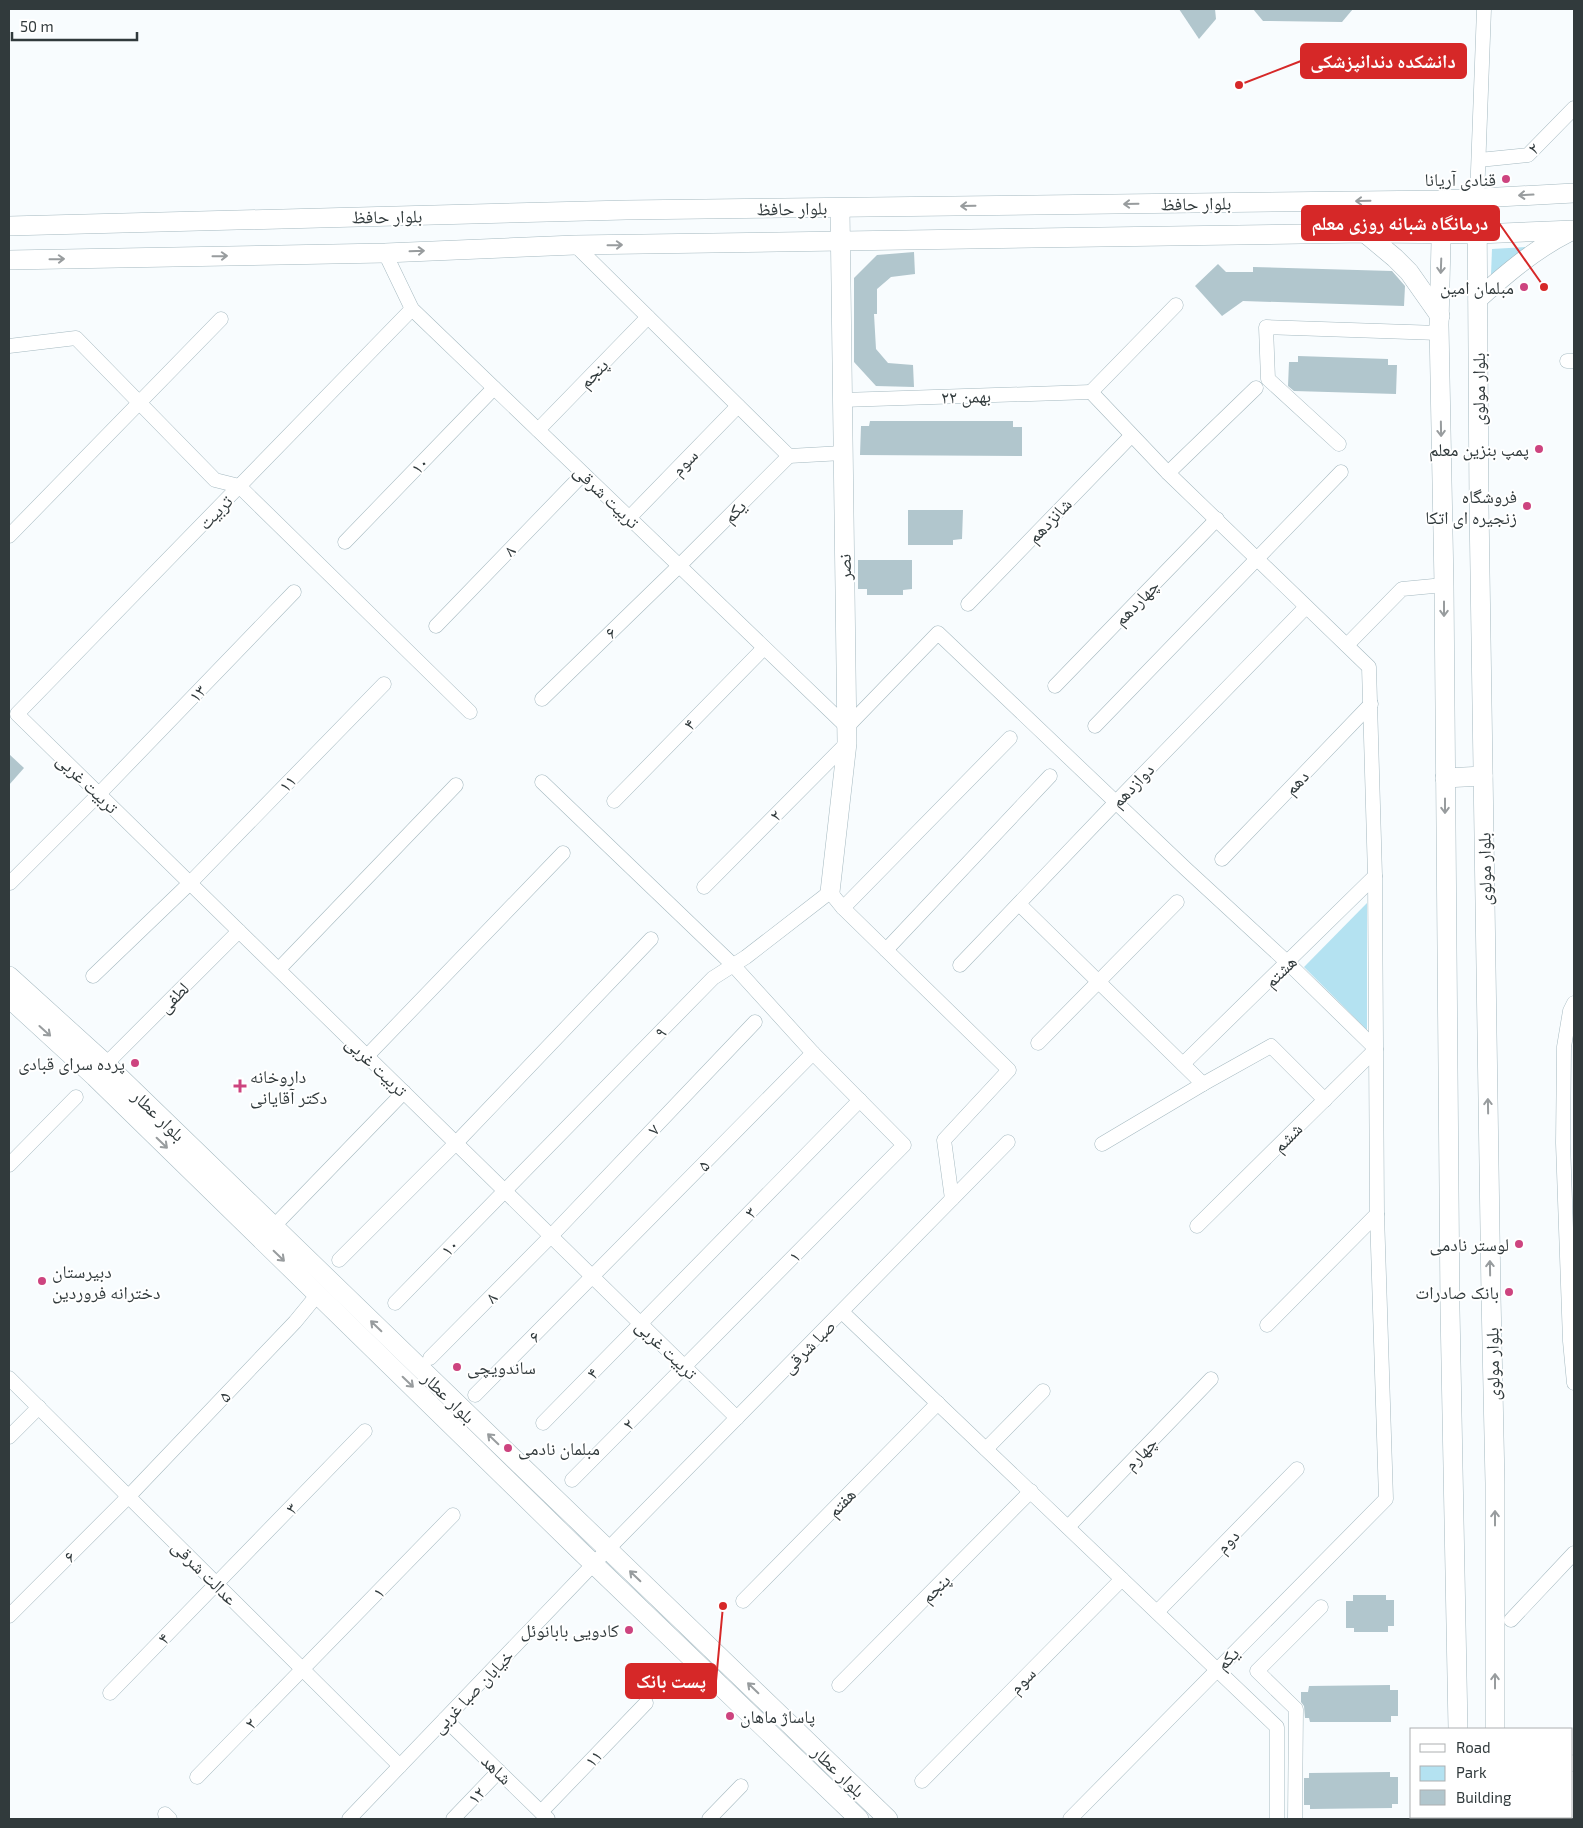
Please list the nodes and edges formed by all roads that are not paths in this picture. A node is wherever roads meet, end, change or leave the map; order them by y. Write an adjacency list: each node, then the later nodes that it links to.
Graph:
1 (1484, 9): 3 (street, بلوار مولوی)
2 (1574, 108): 3 (street, ۲)
3 (1478, 160): 5 (street, بلوار مولوی)
4 (1574, 193): 5 (street, بلوار حافظ, one-way to 5)
5 (1477, 198): 6 (street, بلوار حافظ); 12 (street, بلوار مولوی)
6 (1442, 200): 7 (street, بلوار حافظ, one-way to 7); 11 (street)
7 (840, 208): 8 (street, بلوار حافظ); 13 (street, نصر)
8 (9, 226)
9 (1573, 230): 12 (street, بلوار حافظ); 17 (street)
10 (1365, 233): 11 (street, بلوار حافظ); 13 (street, بلوار حافظ); 22 (street)
11 (1442, 234): 12 (street, بلوار حافظ); 22 (street, one-way to 22)
12 (1478, 234): 17 (street, بلوار مولوی)
13 (840, 241): 14 (street, بلوار حافظ, one-way to 13); 27 (street, نصر)
14 (575, 245): 15 (street, بلوار حافظ, one-way to 14); 20 (street)
15 (385, 253): 16 (street, بلوار حافظ, one-way to 15); 19 (street, تربیت شرقی)
16 (9, 260)
17 (1478, 299): 62 (street, بلوار مولوی)
18 (1176, 305): 26 (street)
19 (412, 309): 24 (street, تربیت شرقی); 38 (street, تربیت)
20 (648, 317): 29 (street); 30 (street, پنجم)
21 (221, 319): 28 (street)
22 (1439, 324): 32 (street); 45 (street, one-way to 45)
23 (9, 346): 28 (street)
24 (494, 388): 30 (street, تربیت شرقی); 42 (street, ۱۰)
25 (1256, 388): 36 (street)
26 (1091, 392): 27 (street, ۲۲ بهمن); 31 (street)
27 (842, 400): 33 (street, نصر)
28 (138, 403): 38 (street); 41 (street)
29 (738, 406): 34 (street); 39 (street, سوم)
30 (538, 430): 37 (street, تربیت شرقی)
31 (1131, 436): 36 (street); 47 (street, شانزدهم)
32 (1339, 444)
33 (843, 453): 34 (street); 59 (street, نصر)
34 (789, 456): 44 (street, یکم)
35 (1340, 472): 43 (street)
36 (1168, 473): 40 (street)
37 (583, 474): 39 (street, تربیت شرقی); 49 (street, ۸)
38 (240, 486): 56 (street); 57 (street, تربیت)
39 (630, 518): 44 (street, تربیت شرقی)
40 (1217, 519): 43 (street); 53 (street, چهاردهم)
41 (9, 536)
42 (345, 542)
43 (1258, 560): 48 (street); 58 (street)
44 (679, 566): 51 (street, تربیت شرقی); 54 (street, ۶)
45 (1444, 585): 50 (street); 63 (street, one-way to 63)
46 (294, 592): 66 (street, ۱۳)
47 (968, 604)
48 (1306, 607): 50 (street); 68 (street, دوازدهم)
49 (436, 626)
50 (1347, 645): 55 (street)
51 (764, 648): 59 (street, تربیت شرقی); 67 (street, ۴)
52 (384, 684): 73 (street, ۱۱)
53 (1055, 686)
54 (542, 699)
55 (1371, 704): 70 (street, دهم); 71 (street)
56 (470, 712)
57 (17, 714): 66 (street, تربیت غربی)
58 (1095, 726)
59 (847, 735): 68 (street, ۲); 74 (street, ۲); 75 (street, نصر)
60 (1010, 738): 78 (street)
61 (1050, 776): 81 (street)
62 (1483, 776): 63 (street); 160 (street, بلوار مولوی, one-way to 62)
63 (1445, 778): 159 (street, one-way to 159)
64 (542, 782): 83 (street)
65 (456, 785): 85 (street)
66 (99, 794): 72 (street, ۱۳); 73 (street, تربیت غربی)
67 (614, 801)
68 (1116, 802): 77 (street, دوازدهم); 82 (street)
69 (563, 853): 95 (street)
70 (1222, 859)
71 (1375, 876): 82 (street, هشتم); 93 (street)
72 (10, 883)
73 (190, 883): 79 (street, تربیت غربی); 87 (street, ۱۱)
74 (704, 887)
75 (830, 892): 78 (street); 83 (street, ۹)
76 (1178, 902): 88 (street)
77 (1019, 904): 84 (street, دوازدهم); 88 (street)
78 (843, 908): 81 (street)
79 (239, 931): 85 (street, تربیت غربی); 96 (street, لطفی)
80 (651, 939): 105 (street)
81 (886, 950): 110 (street)
82 (1288, 963): 93 (street); 97 (street, هشتم)
83 (733, 965): 94 (street); 109 (street, ۹)
84 (960, 965)
85 (279, 969): 95 (street, تربیت غربی)
86 (9, 976): 96 (street, بلوار عطار)
87 (94, 976)
88 (1099, 981): 92 (street); 97 (street)
89 (9, 998): 117 (street, بلوار عطار, one-way to 117)
90 (1574, 1003): 106 (street)
91 (755, 1022): 114 (street, ۷)
92 (1038, 1043)
93 (1376, 1050): 102 (street, ششم); 111 (street)
94 (813, 1053): 101 (street); 116 (street, ۵)
95 (367, 1056): 99 (street, تربیت غربی)
96 (106, 1064): 112 (street, بلوار عطار)
97 (1183, 1064): 98 (street)
98 (1203, 1084): 102 (street); 107 (street)
99 (404, 1092): 105 (street, تربیت غربی); 112 (street)
100 (76, 1097): 108 (street)
101 (860, 1100): 120 (street, ۳); 124 (street, ۱)
102 (1324, 1100): 113 (street, ششم)
103 (1574, 1132): 106 (street)
104 (1008, 1142): 110 (street, صبا شرقی)
105 (456, 1143): 109 (street, تربیت غربی); 115 (street)
106 (1563, 1143): 122 (street)
107 (1102, 1144)
108 (9, 1165)
109 (504, 1190): 114 (street, تربیت غربی); 118 (street, ۱۰)
110 (952, 1199): 119 (street, صبا شرقی)
111 (1377, 1214): 121 (street); 154 (street, یکم)
112 (274, 1226): 143 (street, بلوار عطار, one-way to 112)
113 (1197, 1226)
114 (551, 1236): 116 (street, تربیت غربی); 123 (street, ۸)
115 (339, 1260)
116 (594, 1277): 120 (street, تربیت غربی); 129 (street, ۶)
117 (318, 1294): 140 (street, ۵); 145 (street, بلوار عطار, one-way to 145)
118 (395, 1303)
119 (842, 1312): 130 (street); 132 (street, صبا شرقی)
120 (641, 1324): 124 (street, تربیت غربی); 133 (street, ۴)
121 (1267, 1325)
122 (1572, 1339): 127 (street)
123 (430, 1358)
124 (685, 1367): 132 (street, تربیت غربی); 138 (street, ۲)
125 (9, 1378): 131 (street, عدالت شرقی)
126 (1211, 1379): 142 (street, چهارم)
127 (1574, 1382)
128 (1043, 1391): 136 (street)
129 (476, 1396)
130 (938, 1403): 136 (street); 148 (street, هفتم)
131 (39, 1407): 135 (street); 140 (street, عدالت شرقی)
132 (737, 1418): 143 (street, صبا شرقی)
133 (543, 1423)
134 (365, 1432): 147 (street, ۳)
135 (9, 1437)
136 (986, 1449): 139 (street)
137 (1297, 1469): 150 (street, دوم)
138 (572, 1480)
139 (1031, 1491): 142 (street); 155 (street, پنجم)
140 (129, 1496): 147 (street, عدالت شرقی); 151 (street, ۶)
141 (453, 1515): 153 (street, ۱)
142 (1068, 1527): 146 (street)
143 (608, 1550): 145 (street, خیابان صبا غربی); 171 (street, بلوار عطار, one-way to 143)
144 (1574, 1553): 152 (street)
145 (594, 1564): 158 (street, خیابان صبا غربی); 170 (street, بلوار عطار)
146 (1122, 1579): 150 (street); 164 (street, سوم)
147 (217, 1584): 153 (street, عدالت شرقی); 156 (street, ۴)
148 (743, 1601)
149 (1321, 1606): 174 (street)
150 (1157, 1612): 154 (street)
151 (9, 1616)
152 (1511, 1620)
153 (303, 1669): 161 (street, عدالت شرقی); 163 (street, ۲)
154 (1216, 1669): 172 (street, یکم); 173 (street)
155 (839, 1685)
156 (110, 1693)
157 (646, 1703): 166 (street, ۱۱)
158 (445, 1719): 161 (street, خیابان صبا غربی); 162 (street, شاهد)
159 (1458, 1728)
160 (1495, 1728)
161 (400, 1766): 167 (street, خیابان صبا غربی)
162 (499, 1771): 166 (street, شاهد); 168 (street, ۱۲)
163 (197, 1777)
164 (922, 1781)
165 (741, 1786): 169 (street)
166 (544, 1816)
167 (350, 1819)
168 (453, 1819)
169 (709, 1819)
170 (858, 1819)
171 (888, 1819)
172 (1070, 1819)
173 (1277, 1819)
174 (1295, 1819)

